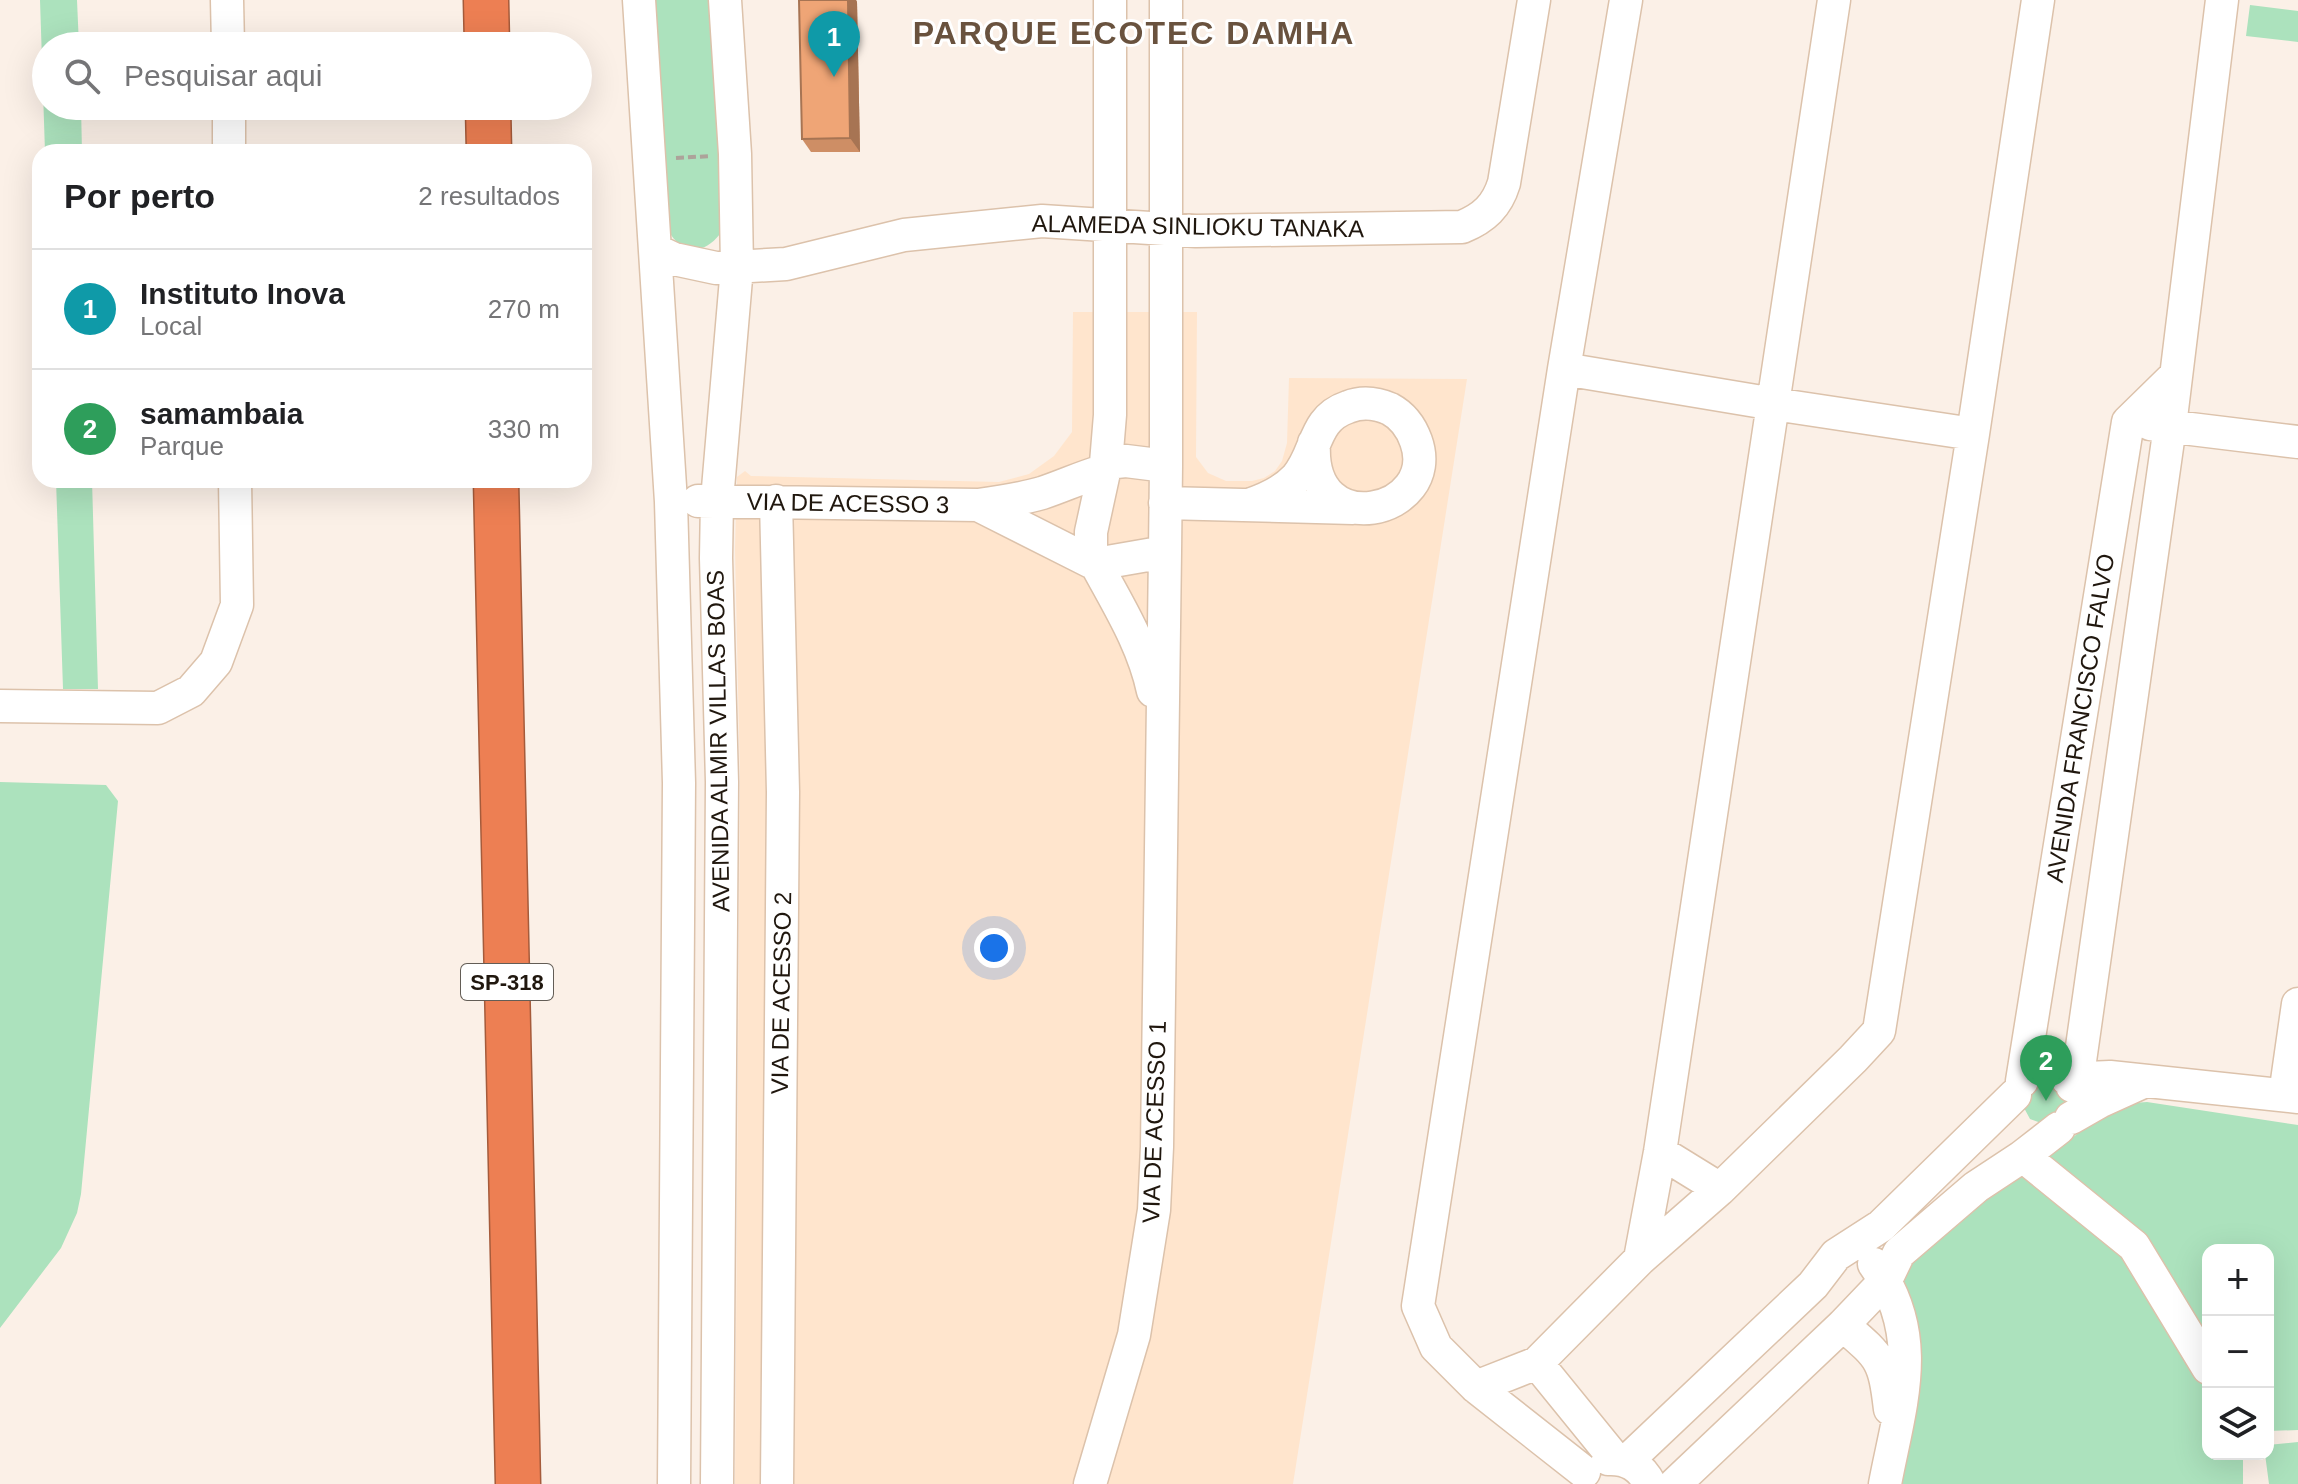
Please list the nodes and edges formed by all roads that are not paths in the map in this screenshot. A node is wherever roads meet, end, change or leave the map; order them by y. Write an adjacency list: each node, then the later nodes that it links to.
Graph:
1 (227, 0): 13 (street)
2 (486, 0): 14 (highway)
3 (508, 0): 15 (highway)
4 (639, 0): 24 (street, AVENIDA ALMIR VILLAS BOAS)
5 (725, 0): 25 (street, AVENIDA ALMIR VILLAS BOAS)
6 (1110, 0): 22 (street)
7 (1166, 0): 23 (street)
8 (1534, 0): 23 (street, ALAMEDA SINLIOKU TANAKA)
9 (1626, 0): 26 (street)
10 (1834, 0): 28 (street)
11 (2038, 0): 31 (street)
12 (2222, 0): 27 (street, AVENIDA FRANCISCO FALVO)
13 (228, 32)
14 (487, 32)
15 (509, 32)
16 (229, 120): 19 (street)
17 (488, 120): 20 (highway)
18 (510, 120): 21 (highway)
19 (229, 144)
20 (489, 144)
21 (511, 144)
22 (1110, 225): 23 (street, ALAMEDA SINLIOKU TANAKA); 25 (street, ALAMEDA SINLIOKU TANAKA); 35 (street)
23 (1166, 229): 34 (street)
24 (655, 250): 25 (street, ALAMEDA SINLIOKU TANAKA); 41 (street, AVENIDA ALMIR VILLAS BOAS)
25 (737, 267): 39 (street, AVENIDA ALMIR VILLAS BOAS)
26 (1564, 369): 28 (street); 66 (street)
27 (2176, 375): 29 (street); 30 (street, AVENIDA FRANCISCO FALVO)
28 (1774, 404): 31 (street); 56 (street)
29 (2128, 422): 30 (street); 53 (street, AVENIDA FRANCISCO FALVO)
30 (2170, 426): 32 (street); 52 (street, AVENIDA FRANCISCO FALVO)
31 (1973, 434): 58 (street)
32 (2298, 442)
33 (1314, 443): 44 (street); 45 (street); 45 (street)
34 (1166, 466): 35 (street, VIA DE ACESSO 3); 42 (street)
35 (1104, 467): 43 (street, VIA DE ACESSO 3); 47 (street)
36 (235, 488): 48 (street)
37 (496, 488): 70 (highway, SP-318)
38 (518, 488): 71 (highway, SP-318)
39 (717, 500): 40 (street, VIA DE ACESSO 3); 41 (street, VIA DE ACESSO 3); 73 (street, AVENIDA ALMIR VILLAS BOAS)
40 (776, 501): 43 (street, VIA DE ACESSO 3); 74 (street, VIA DE ACESSO 2)
41 (671, 502): 72 (street, AVENIDA ALMIR VILLAS BOAS)
42 (1165, 503): 44 (street); 46 (street)
43 (978, 505): 47 (street)
44 (1249, 505): 45 (street)
45 (1353, 508)
46 (1165, 552): 47 (street); 49 (street)
47 (1093, 563): 49 (street)
48 (0, 706)
49 (1161, 753): 75 (street, VIA DE ACESSO 1)
50 (2298, 1004): 54 (street)
51 (2146, 1081): 52 (street); 54 (street); 55 (street)
52 (2069, 1082): 53 (street); 55 (street)
53 (2018, 1088): 55 (street); 59 (street)
54 (2292, 1096)
55 (2065, 1123): 57 (street)
56 (1660, 1152): 58 (street); 60 (street)
57 (2023, 1156): 61 (street); 64 (street)
58 (1720, 1189): 60 (street)
59 (1836, 1255): 61 (street); 68 (street)
60 (1640, 1259): 65 (street)
61 (1892, 1295): 62 (street); 63 (street); 67 (street)
62 (1843, 1325): 63 (street); 77 (street)
63 (1867, 1346): 67 (street)
64 (2202, 1358)
65 (1537, 1363): 66 (street); 68 (street)
66 (1476, 1387): 69 (street)
67 (1893, 1440): 78 (street)
68 (1621, 1460): 69 (street); 76 (street)
69 (1580, 1478)
70 (518, 1484)
71 (539, 1484)
72 (674, 1484)
73 (717, 1484)
74 (777, 1484)
75 (1090, 1484)
76 (1650, 1484)
77 (1675, 1484)
78 (1885, 1484)

